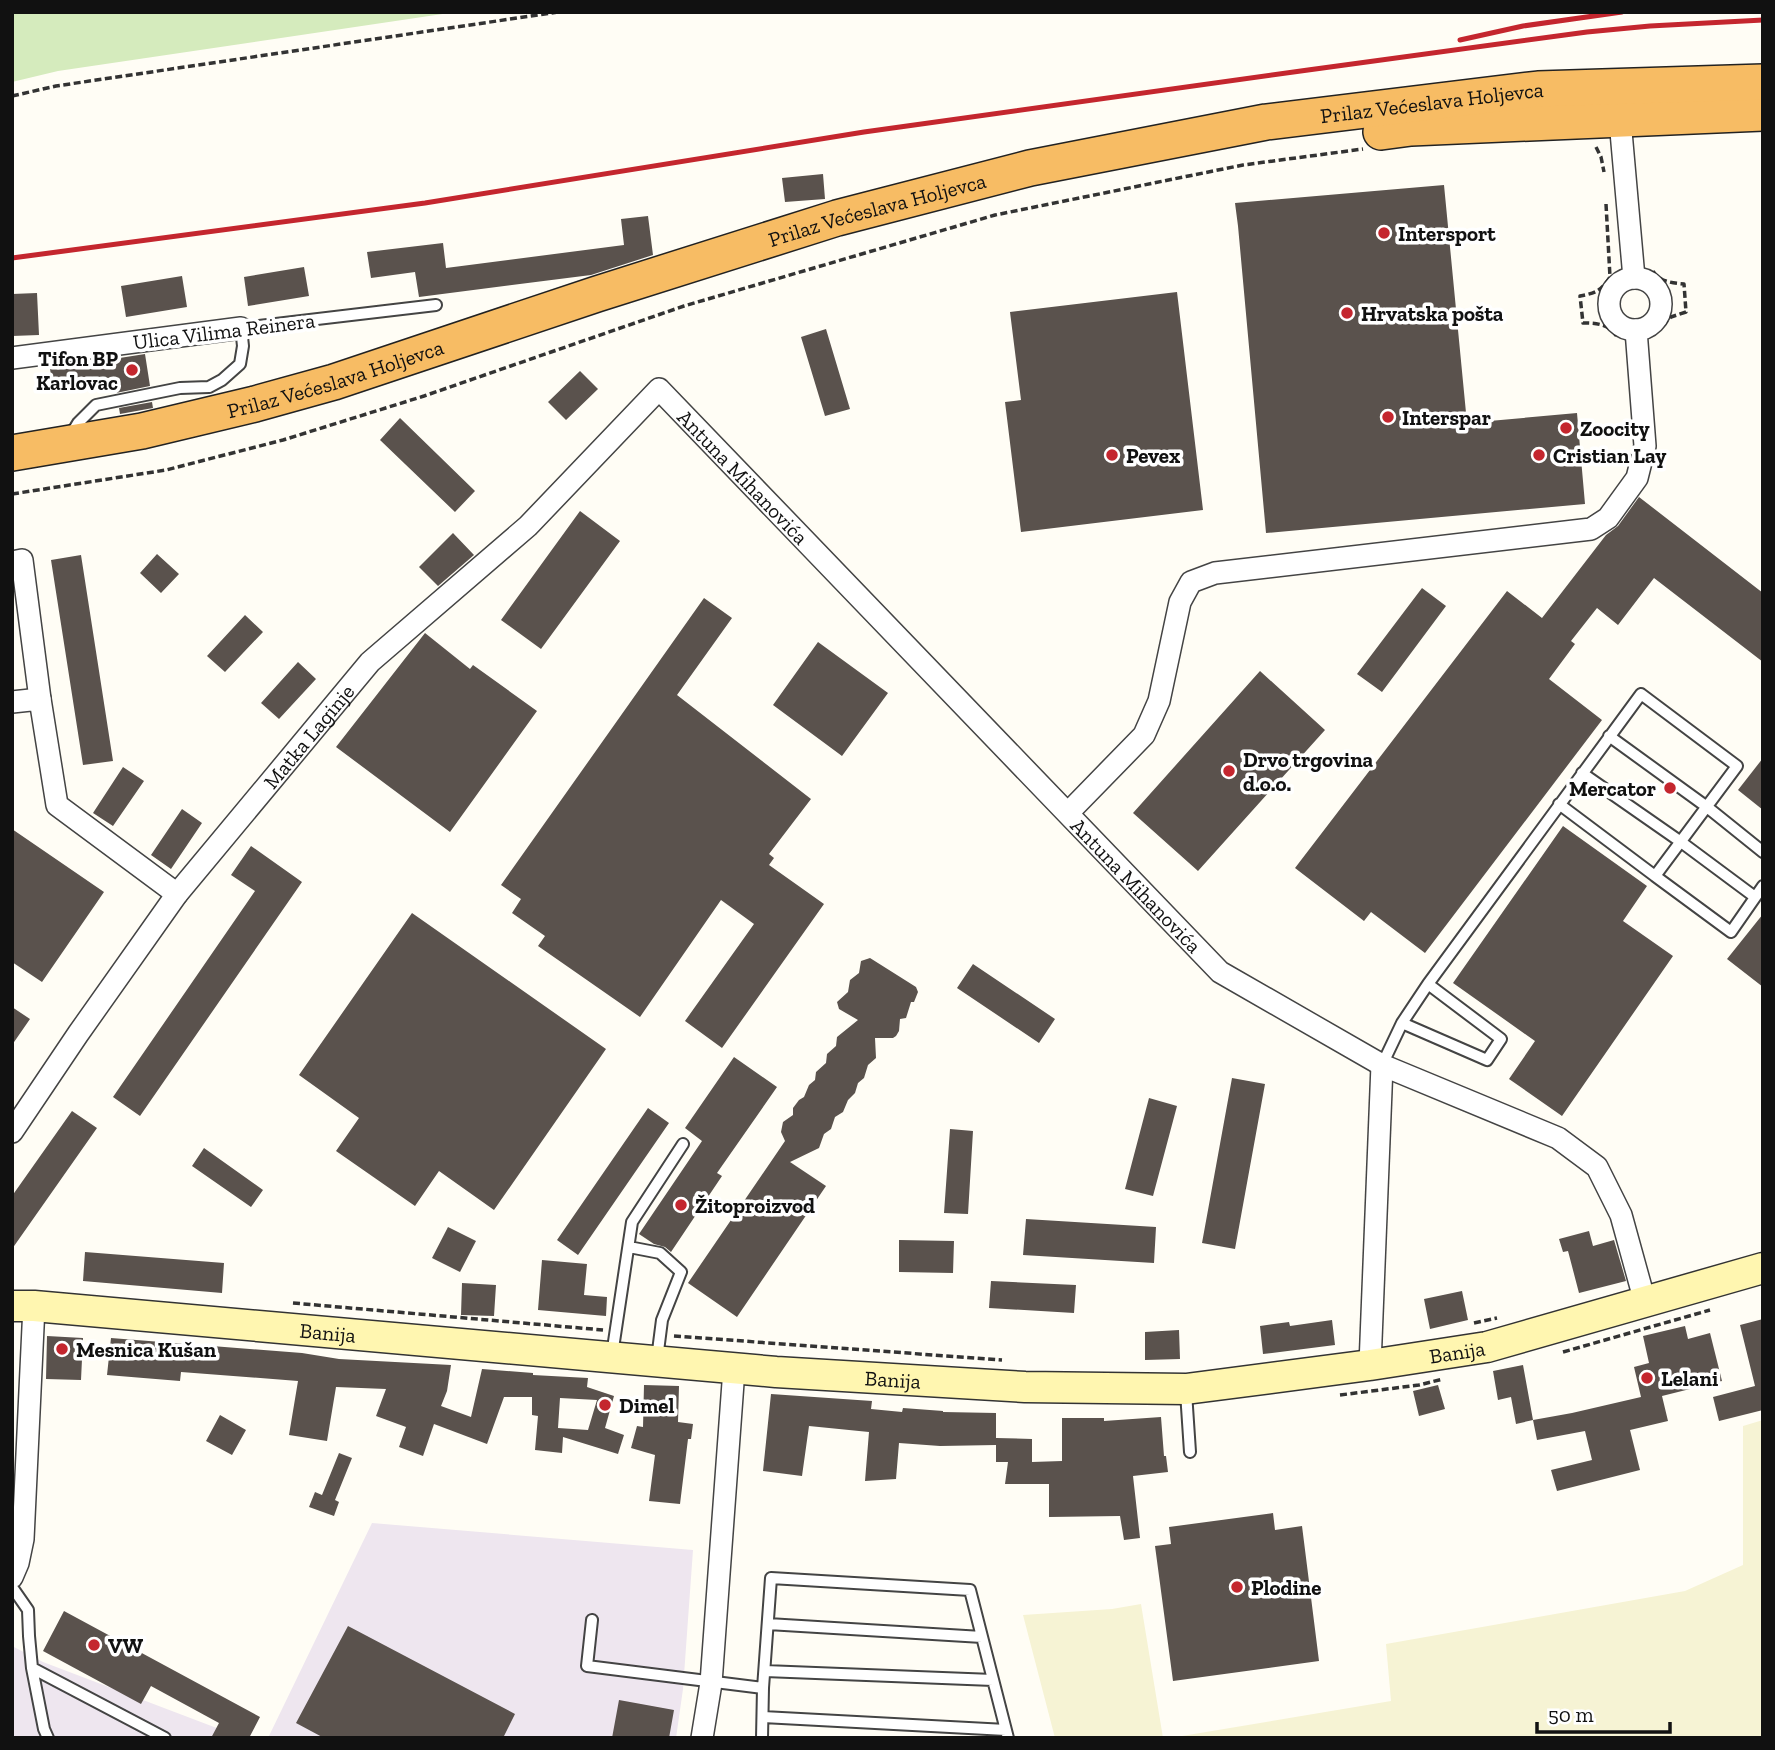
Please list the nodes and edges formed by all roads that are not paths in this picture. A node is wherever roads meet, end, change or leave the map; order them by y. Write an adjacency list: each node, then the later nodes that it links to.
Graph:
1 (1763, 82): 2 (highway, Prilaz Većeslava Holjevca)
2 (1618, 103): 3 (highway, Prilaz Većeslava Holjevca); 4 (street); 12 (highway, Prilaz Većeslava Holjevca); 14 (highway, Prilaz Većeslava Holjevca)
3 (1763, 113)
4 (1634, 278): 7 (street); 7 (street)
5 (436, 305): 6 (lane, Ulica Vilima Reinera)
6 (241, 328): 8 (street, Ulica Vilima Reinera); 9 (lane)
7 (1629, 337): 22 (street)
8 (12, 358)
9 (209, 387): 11 (lane); 12 (lane)
10 (659, 389): 22 (street, Antuna Mihanovića); 27 (street, Matka Laginje)
11 (220, 391)
12 (65, 445): 13 (highway, Prilaz Većeslava Holjevca)
13 (12, 453)
14 (12, 475)
15 (12, 562): 16 (street)
16 (40, 699): 17 (street); 27 (street)
17 (12, 702)
18 (1609, 736): 19 (lane); 21 (lane); 21 (lane)
19 (1582, 773): 20 (lane); 23 (lane)
20 (1559, 804): 25 (lane); 29 (lane)
21 (1707, 807): 23 (lane); 24 (lane)
22 (1068, 813): 31 (street, Antuna Mihanovića)
23 (1681, 842): 25 (lane); 28 (lane)
24 (1763, 852)
25 (1655, 876): 28 (lane)
26 (1763, 886): 28 (lane)
27 (177, 894): 32 (street, Matka Laginje)
28 (1755, 897)
29 (1428, 984): 30 (lane); 30 (lane)
30 (1402, 1023): 31 (lane)
31 (1382, 1065): 36 (street, Antuna Mihanovića); 40 (street)
32 (12, 1132)
33 (683, 1144): 34 (lane)
34 (629, 1247): 38 (lane); 39 (lane)
35 (1763, 1268): 36 (main road, Banija)
36 (1645, 1302): 40 (main road, Banija)
37 (23, 1306): 38 (main road, Banija); 44 (street)
38 (611, 1358): 39 (main road, Banija)
39 (657, 1362): 41 (main road, Banija)
40 (1370, 1365): 42 (main road, Banija)
41 (734, 1369): 42 (main road, Banija); 52 (street)
42 (1186, 1389): 43 (lane)
43 (1190, 1452)
44 (12, 1577)
45 (12, 1587): 49 (lane)
46 (592, 1620): 52 (lane)
47 (768, 1624): 48 (lane); 48 (lane); 50 (lane)
48 (982, 1637): 51 (lane)
49 (33, 1668): 55 (lane); 58 (lane)
50 (765, 1671): 51 (lane); 53 (lane)
51 (993, 1680): 56 (lane)
52 (711, 1683): 53 (lane); 59 (street)
53 (763, 1688): 54 (lane)
54 (763, 1717): 56 (lane); 60 (lane)
55 (46, 1734): 57 (lane)
56 (1007, 1734)
57 (58, 1738)
58 (165, 1738)
59 (702, 1738)
60 (762, 1738)

